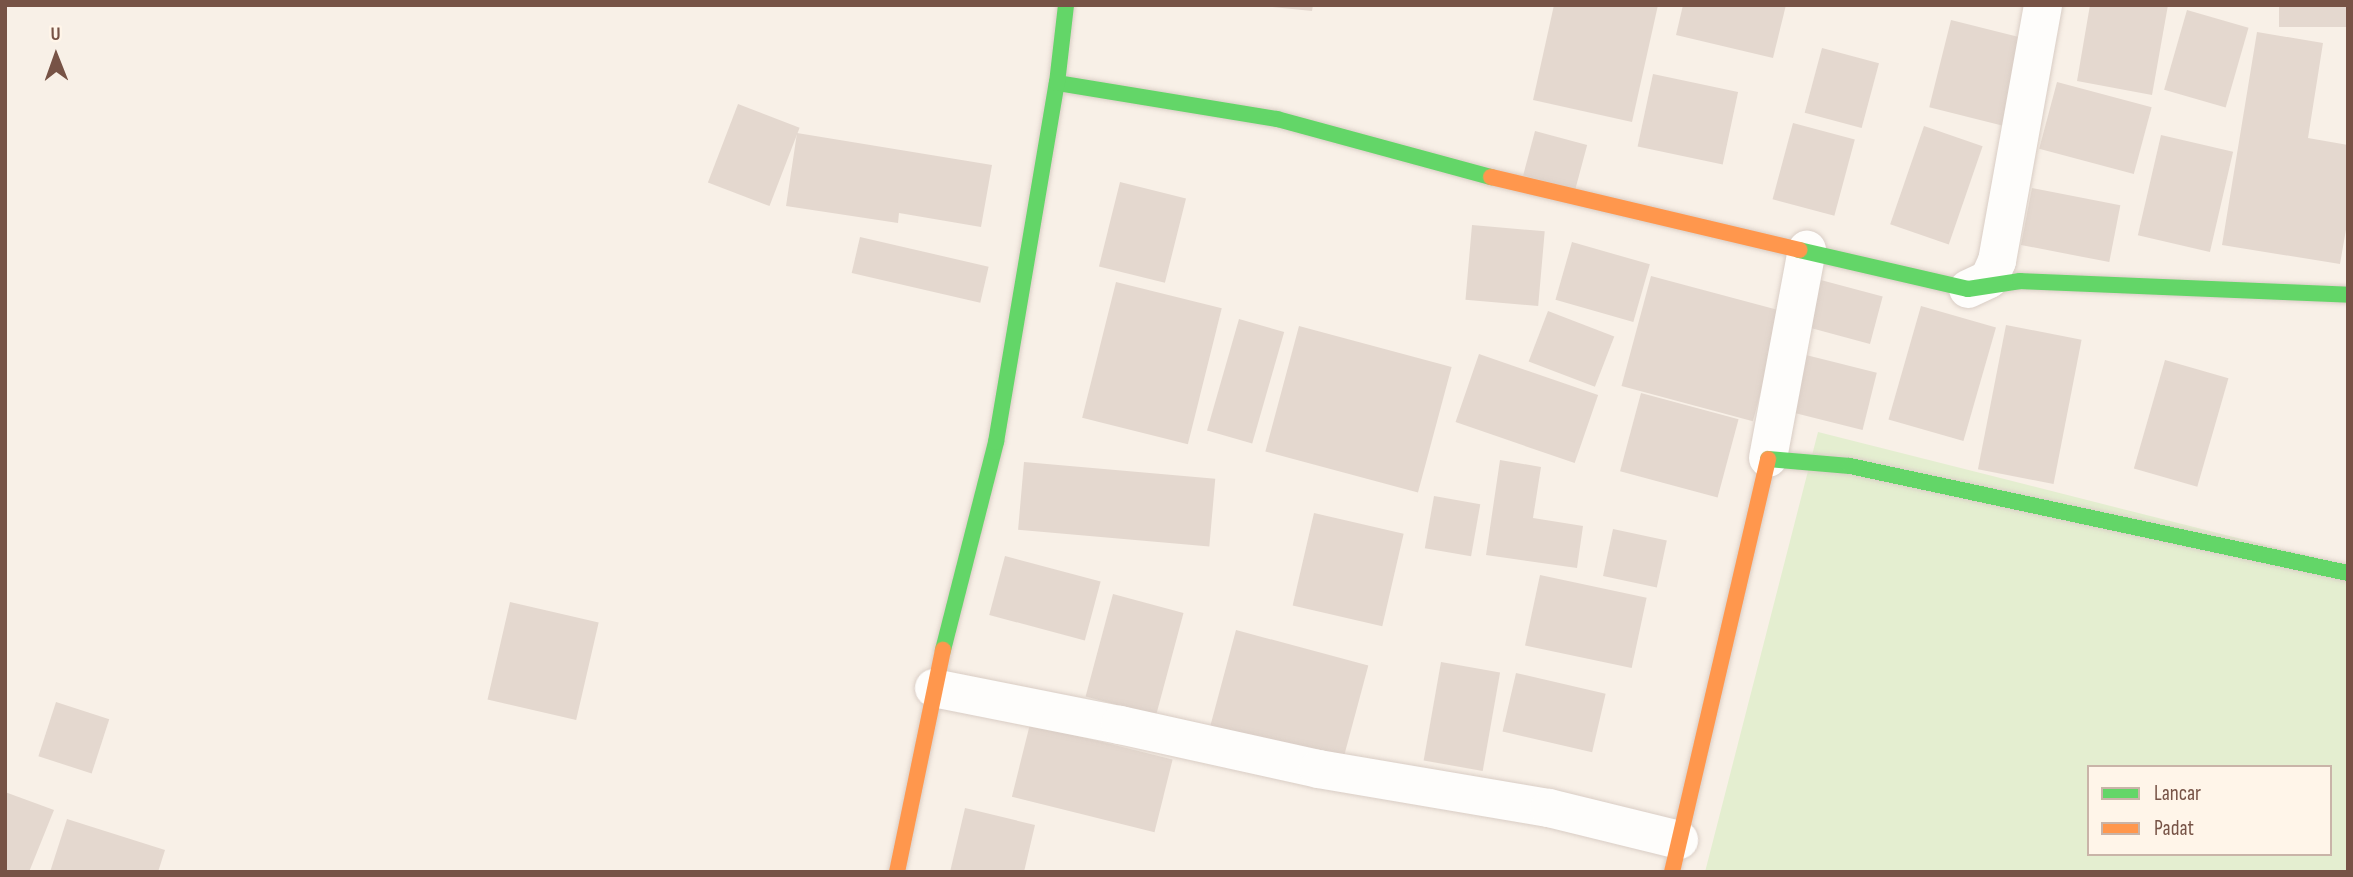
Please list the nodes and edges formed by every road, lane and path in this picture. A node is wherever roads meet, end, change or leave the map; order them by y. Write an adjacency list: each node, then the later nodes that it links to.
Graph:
1 (1066, 5): 3 (street)
2 (2043, 5): 5 (street)
3 (1056, 83): 4 (street); 9 (street)
4 (1807, 250): 5 (street); 7 (street)
5 (1968, 289): 6 (street)
6 (2348, 295)
7 (1768, 458): 8 (street); 10 (street)
8 (2348, 573)
9 (934, 688): 10 (street); 11 (street)
10 (1676, 856)
11 (897, 872)

